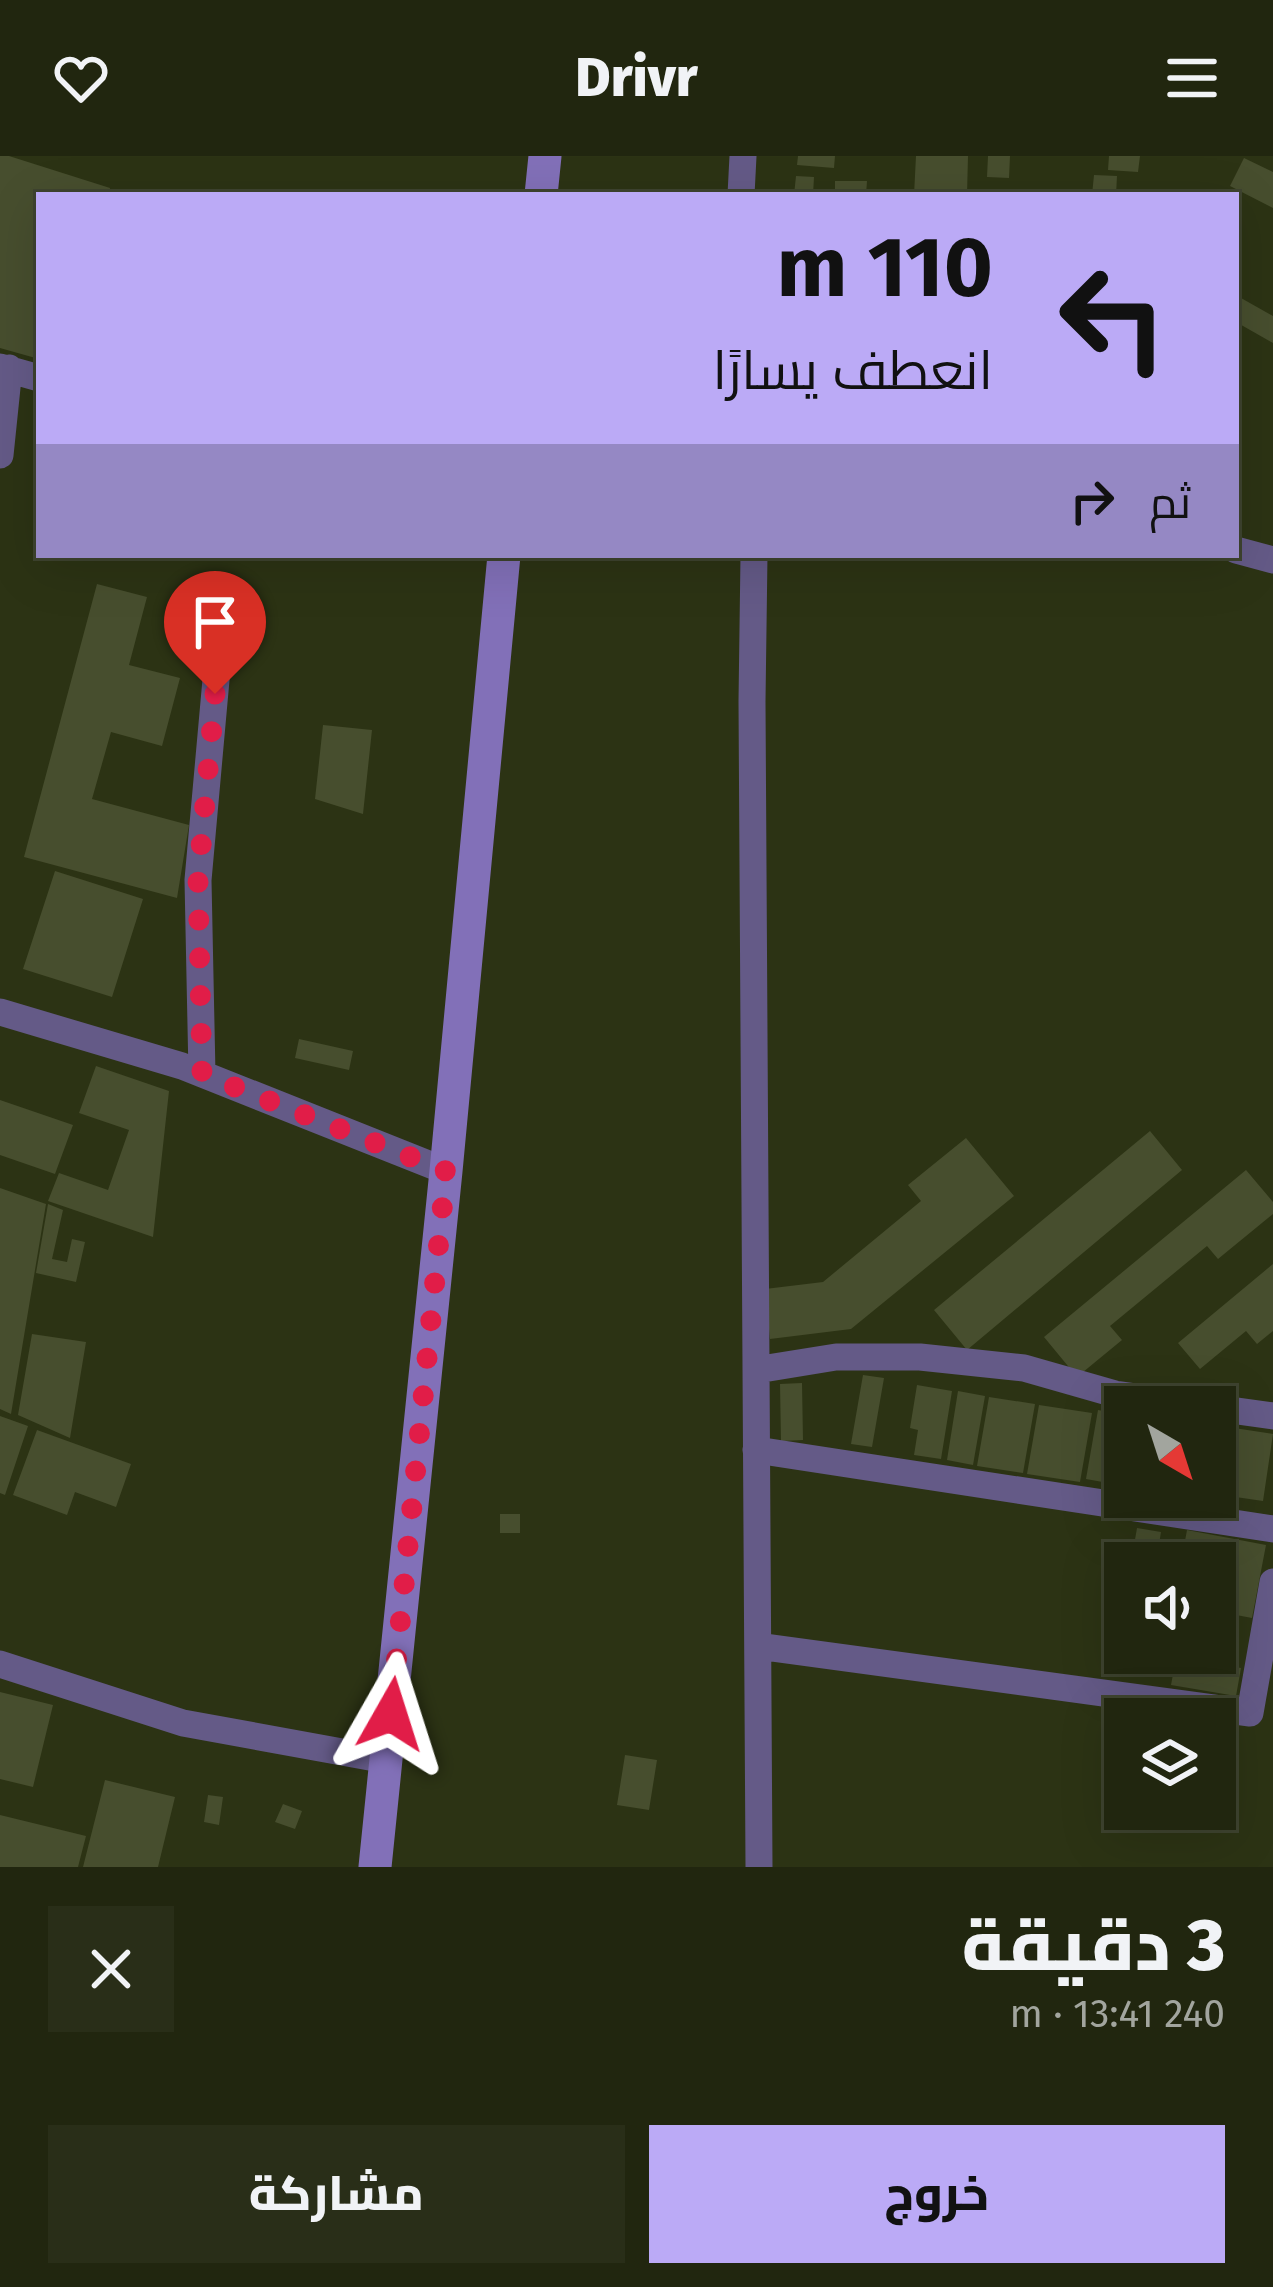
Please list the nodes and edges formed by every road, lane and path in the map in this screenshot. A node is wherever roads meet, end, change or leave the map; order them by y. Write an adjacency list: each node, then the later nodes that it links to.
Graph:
1 (545, 156): 3 (main road)
2 (743, 156): 4 (street)
3 (541, 192)
4 (741, 192)
5 (4, 368): 6 (street); 7 (street)
6 (36, 378)
7 (0, 455)
8 (1239, 551): 11 (street)
9 (504, 558): 15 (main road)
10 (754, 558): 16 (street)
11 (1273, 560)
12 (223, 602): 14 (street)
13 (0, 1012): 14 (street)
14 (202, 1074): 15 (street)
15 (446, 1171): 23 (main road)
16 (756, 1370): 17 (street); 18 (street)
17 (1273, 1416)
18 (756, 1450): 19 (street); 21 (street)
19 (1273, 1529)
20 (1273, 1582): 21 (street)
21 (758, 1646): 25 (street)
22 (0, 1664): 23 (street)
23 (386, 1760): 24 (main road)
24 (375, 1867)
25 (758, 1867)

